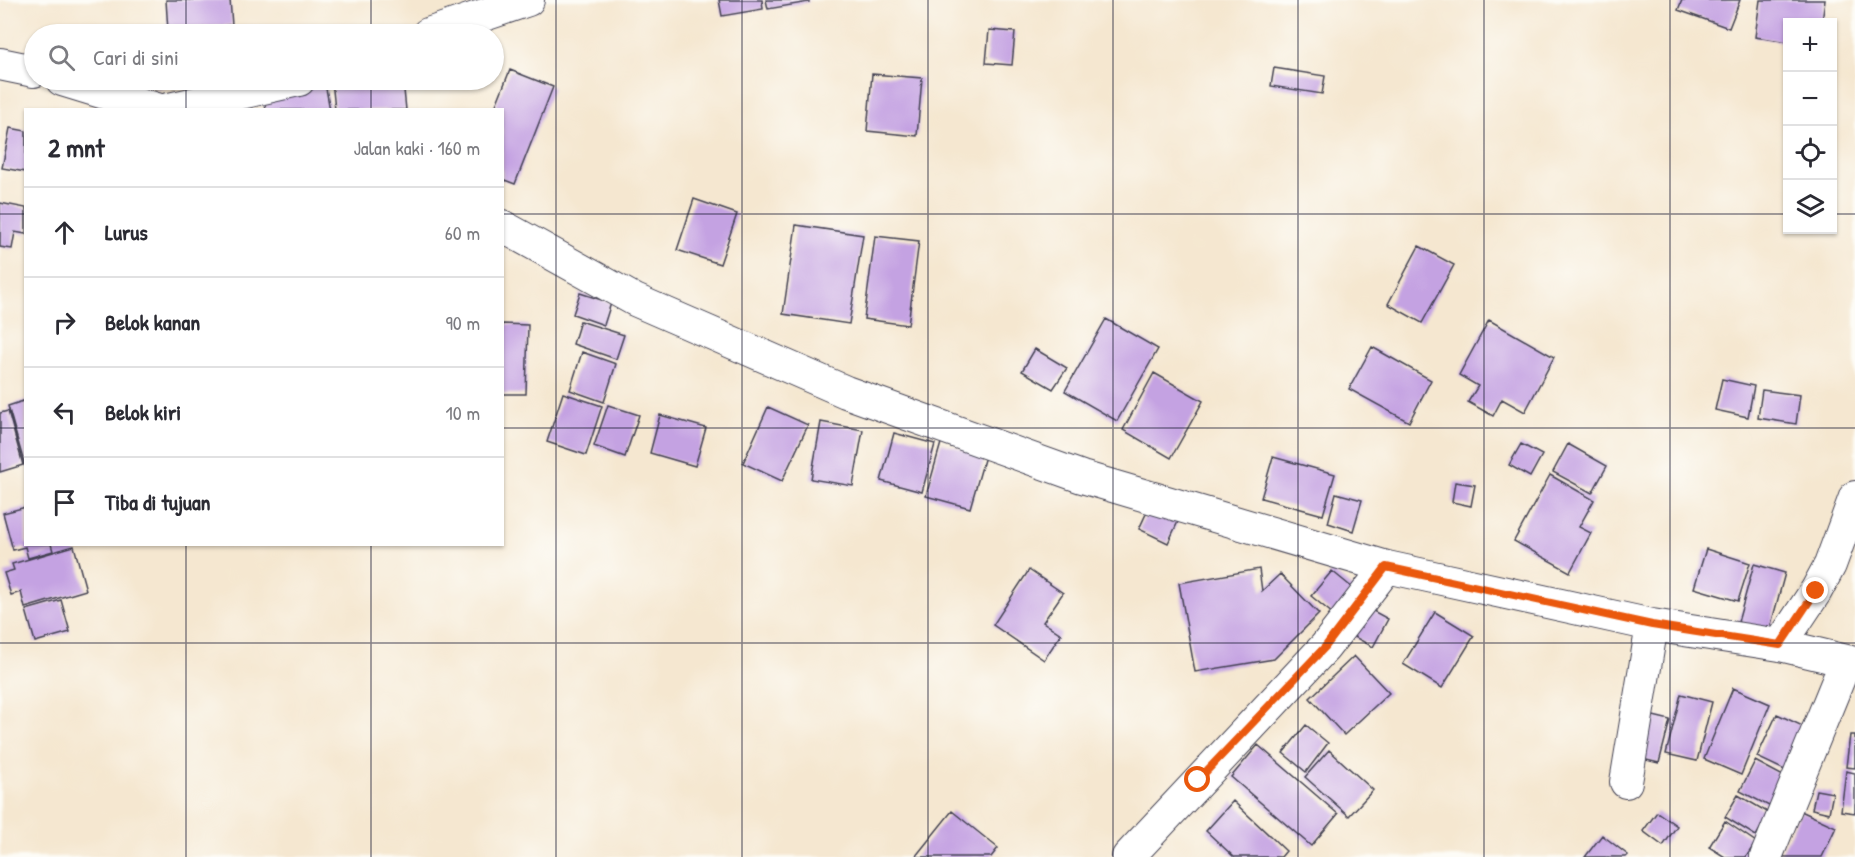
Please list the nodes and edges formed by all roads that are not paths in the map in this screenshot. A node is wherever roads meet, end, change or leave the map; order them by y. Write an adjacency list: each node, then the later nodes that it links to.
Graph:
1 (528, 0): 2 (street)
2 (457, 24)
3 (0, 64): 4 (street)
4 (24, 69)
5 (95, 90): 7 (street)
6 (253, 90): 8 (street)
7 (155, 108)
8 (171, 108)
9 (504, 227): 11 (street)
10 (1855, 497): 13 (street)
11 (1386, 567): 12 (street); 16 (street)
12 (1652, 625): 13 (street); 15 (street)
13 (1780, 645): 14 (street)
14 (1850, 662): 17 (street)
15 (1626, 782)
16 (1128, 857)
17 (1766, 857)

